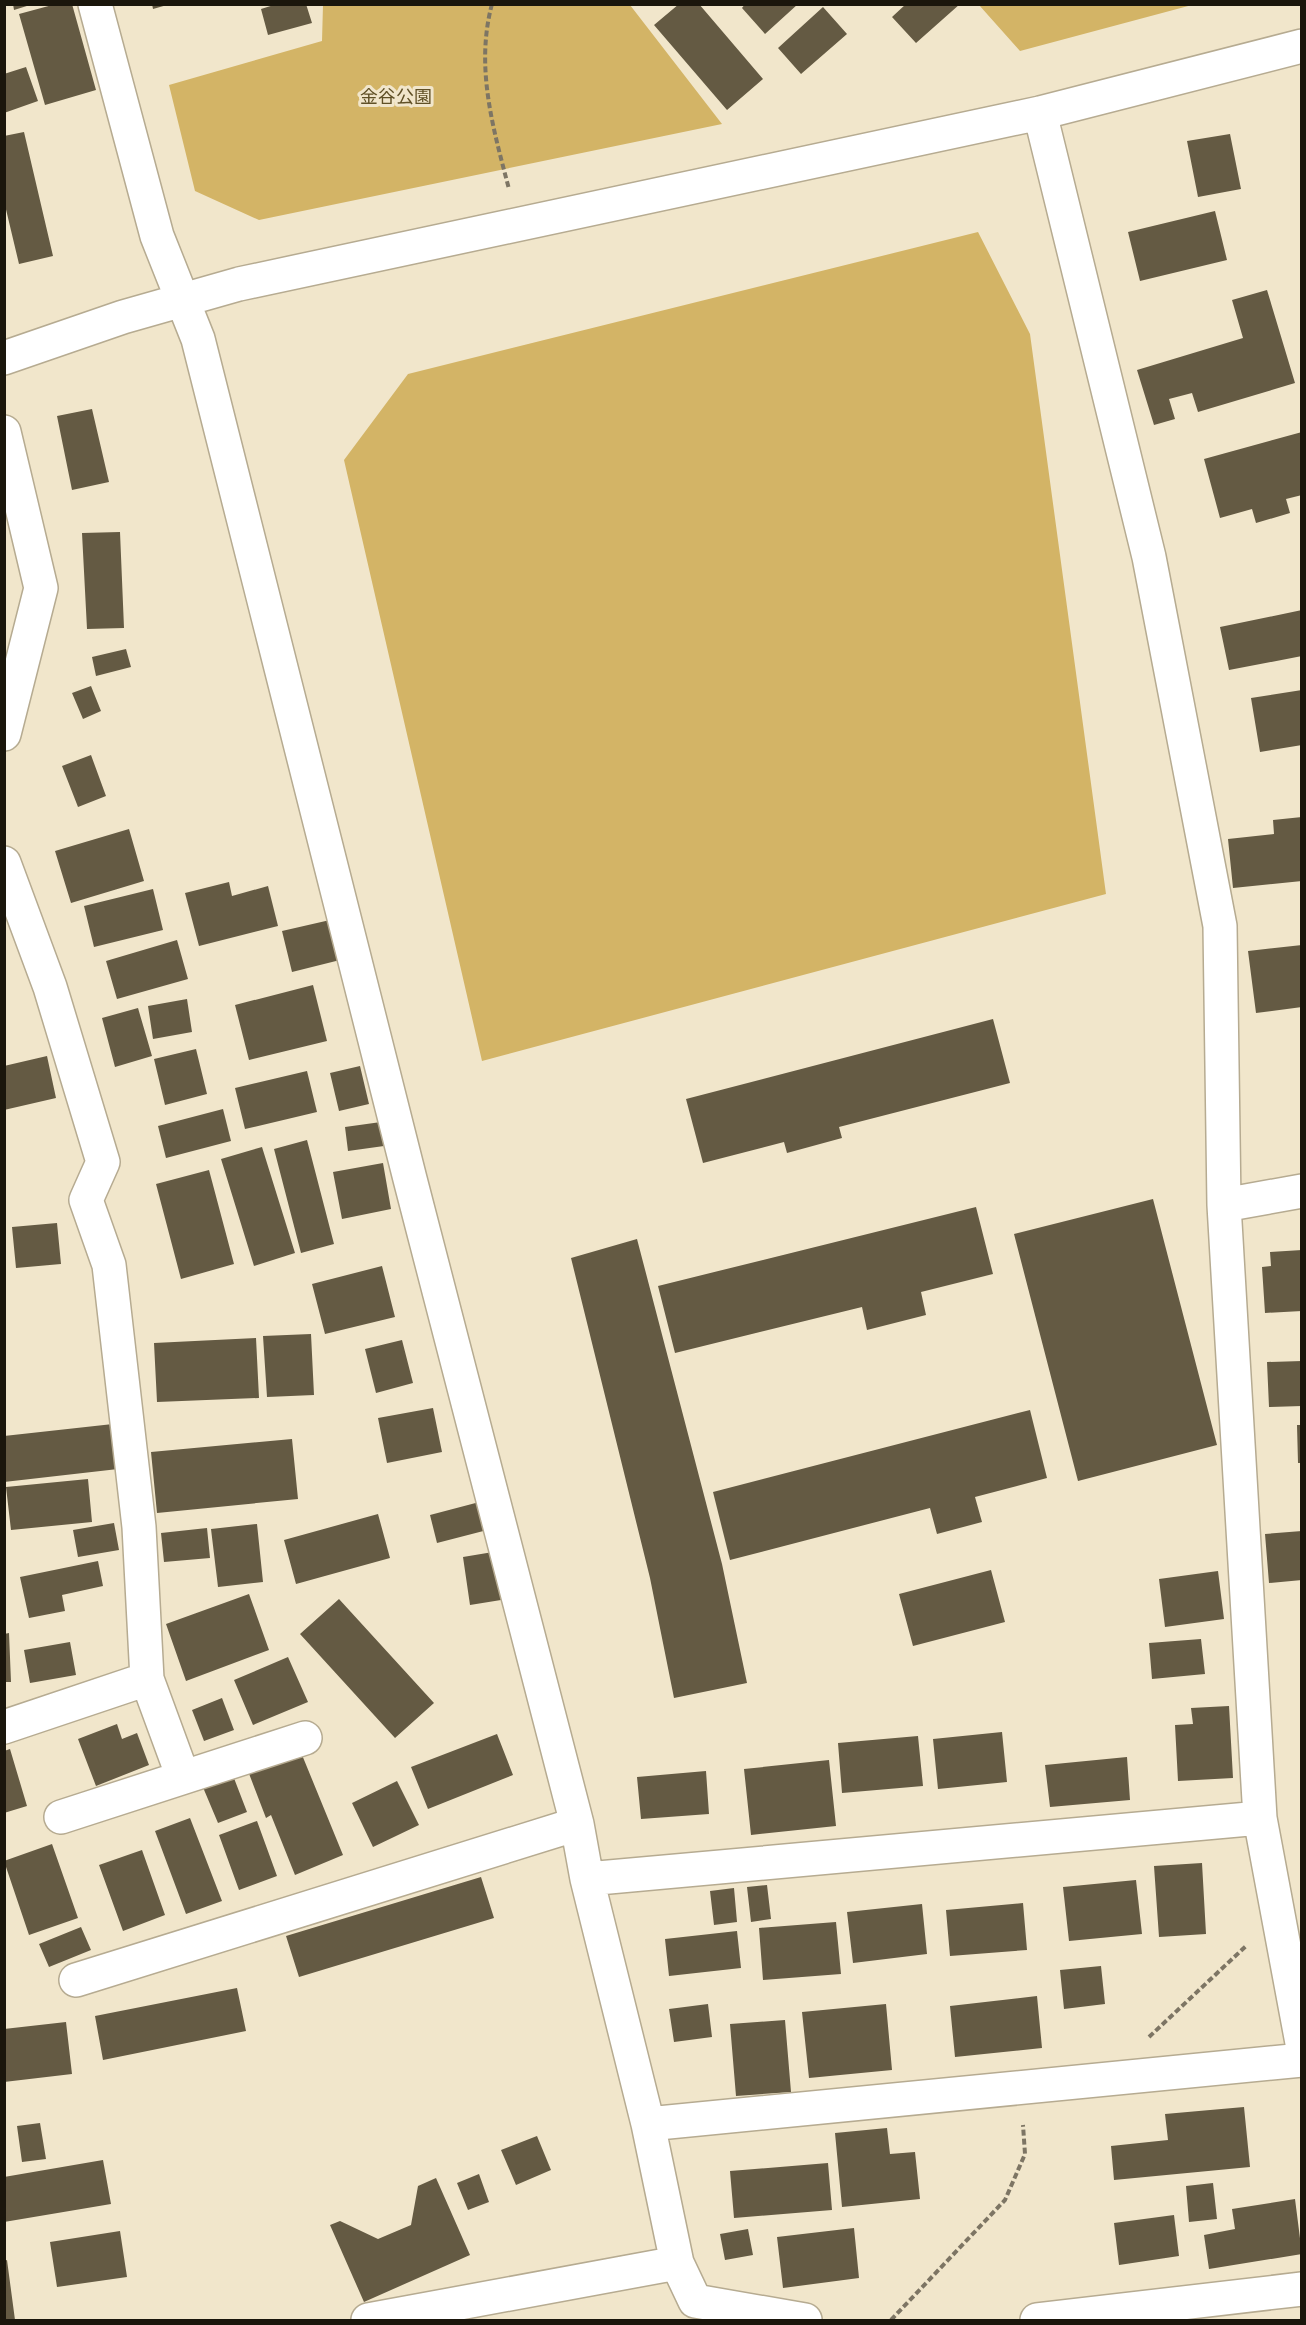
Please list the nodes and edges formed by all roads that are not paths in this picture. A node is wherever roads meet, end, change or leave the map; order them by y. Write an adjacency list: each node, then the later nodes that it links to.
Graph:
1 (95, 4): 4 (street)
2 (1302, 46): 3 (street)
3 (1040, 113): 4 (street); 10 (street)
4 (181, 299): 5 (street); 17 (street)
5 (4, 357)
6 (4, 432): 7 (street)
7 (4, 734)
8 (4, 863): 11 (street)
9 (1302, 1191): 10 (street)
10 (1224, 1205): 16 (street)
11 (147, 1679): 12 (street); 14 (street)
12 (4, 1727)
13 (305, 1738): 14 (street)
14 (183, 1777): 15 (street)
15 (61, 1817)
16 (1260, 1818): 18 (street); 20 (street)
17 (577, 1824): 18 (street); 19 (street)
18 (587, 1879): 22 (street)
19 (76, 1980)
20 (1302, 2043)
21 (1302, 2060): 22 (street)
22 (648, 2124): 23 (street)
23 (677, 2263): 25 (street); 26 (street)
24 (1302, 2289): 27 (street)
25 (368, 2320)
26 (805, 2320)
27 (1037, 2320)

